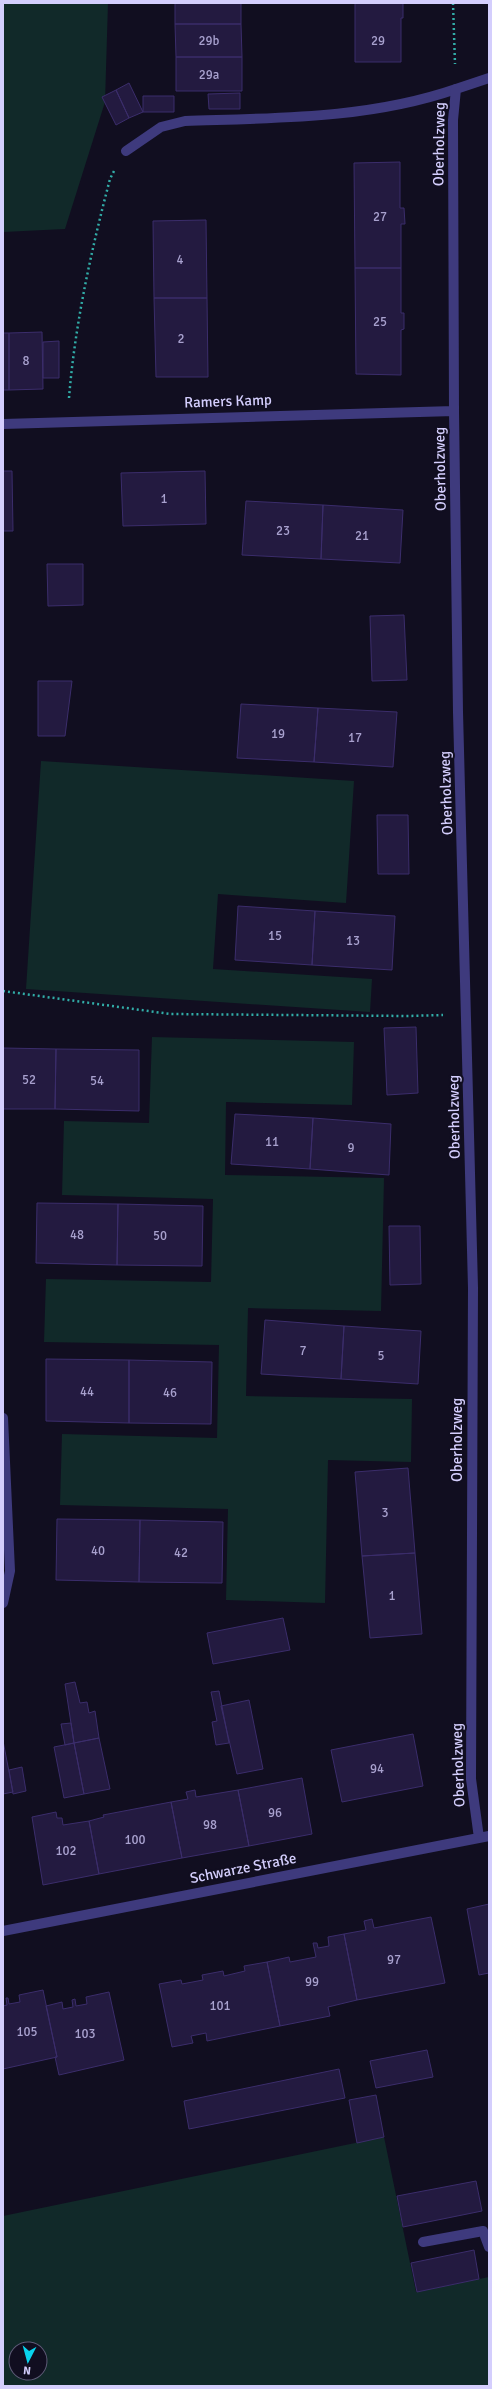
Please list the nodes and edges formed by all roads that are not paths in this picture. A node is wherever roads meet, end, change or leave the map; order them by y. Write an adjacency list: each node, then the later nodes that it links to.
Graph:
1 (489, 78): 2 (street)
2 (456, 89): 3 (street, Oberholzweg); 4 (street, Oberholzweg)
3 (126, 151)
4 (454, 411): 5 (street, Ramers Kamp); 8 (street, Oberholzweg)
5 (3, 424)
6 (3, 1418): 7 (street)
7 (3, 1603)
8 (484, 1837): 9 (street, Schwarze Straße)
9 (3, 1931)
10 (423, 2242): 11 (street)
11 (489, 2247)

